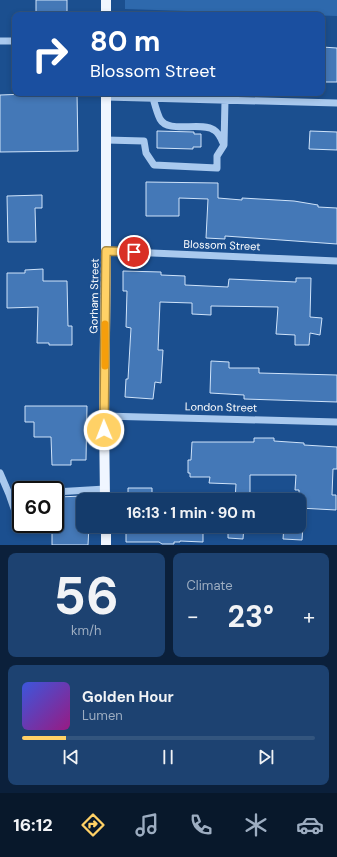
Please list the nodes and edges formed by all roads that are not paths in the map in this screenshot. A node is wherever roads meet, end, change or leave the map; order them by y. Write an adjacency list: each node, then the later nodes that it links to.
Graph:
1 (106, 0): 2 (main road)
2 (106, 12)
3 (0, 41): 4 (street)
4 (12, 41)
5 (106, 96): 10 (main road, Gorham Street)
6 (122, 96): 7 (street)
7 (153, 98): 8 (street); 11 (street)
8 (225, 100): 9 (street); 11 (street)
9 (337, 103)
10 (106, 140): 11 (street); 12 (main road, Gorham Street)
11 (224, 145)
12 (106, 251): 13 (street, Blossom Street); 14 (main road, Gorham Street)
13 (337, 261)
14 (104, 416): 15 (street, London Street); 17 (main road, Gorham Street)
15 (337, 422)
16 (0, 473): 20 (street)
17 (105, 489): 18 (street); 19 (main road, Gorham Street)
18 (64, 491)
19 (105, 493)
20 (9, 494): 21 (street)
21 (12, 503)
22 (106, 533): 23 (main road)
23 (106, 545)

